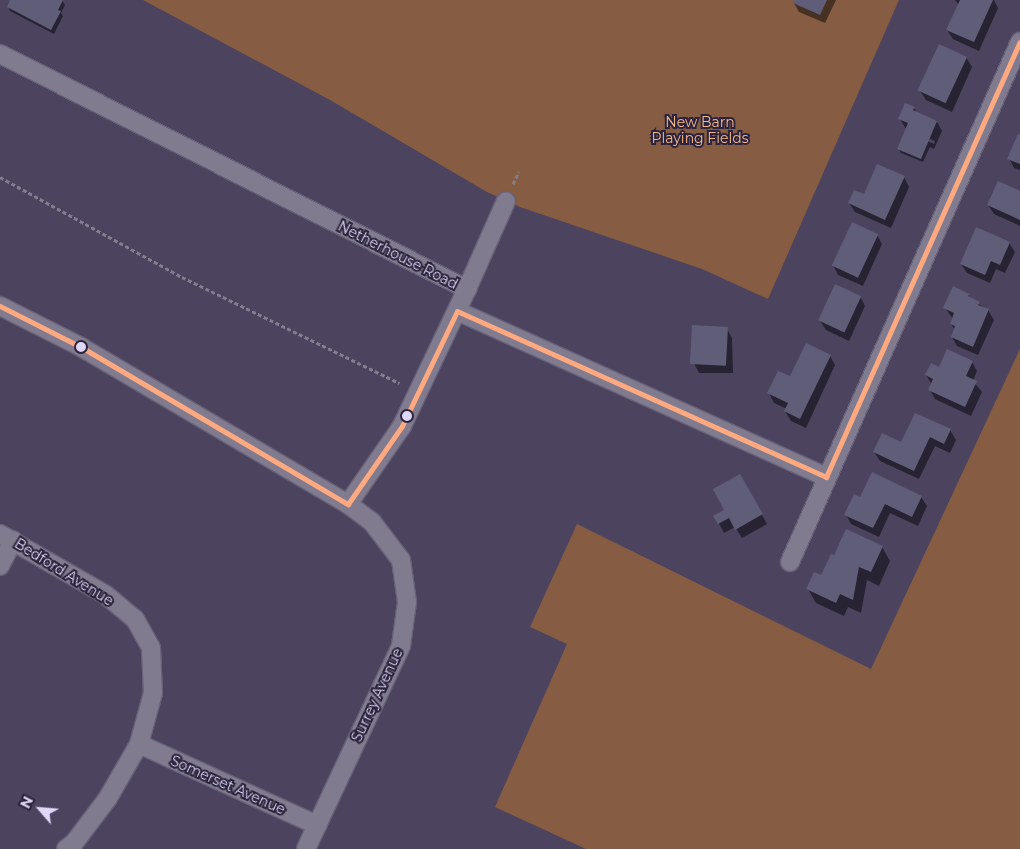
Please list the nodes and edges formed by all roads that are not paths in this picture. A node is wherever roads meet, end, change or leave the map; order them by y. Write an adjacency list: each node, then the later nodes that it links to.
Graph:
1 (1020, 42): 7 (street)
2 (0, 54): 4 (street, Netherhouse Road)
3 (506, 201): 4 (street)
4 (467, 290): 6 (street, Netherhouse Road)
5 (0, 306): 8 (street, Surrey Avenue)
6 (457, 311): 7 (street, Netherhouse Road); 8 (street)
7 (826, 477): 10 (street)
8 (348, 504): 13 (street, Surrey Avenue)
9 (7, 537): 11 (street); 12 (street, Bedford Avenue)
10 (790, 562)
11 (0, 566)
12 (140, 744): 13 (street, Somerset Avenue); 14 (street, Bedford Avenue)
13 (317, 825): 15 (street, Surrey Avenue)
14 (66, 849)
15 (306, 849)

